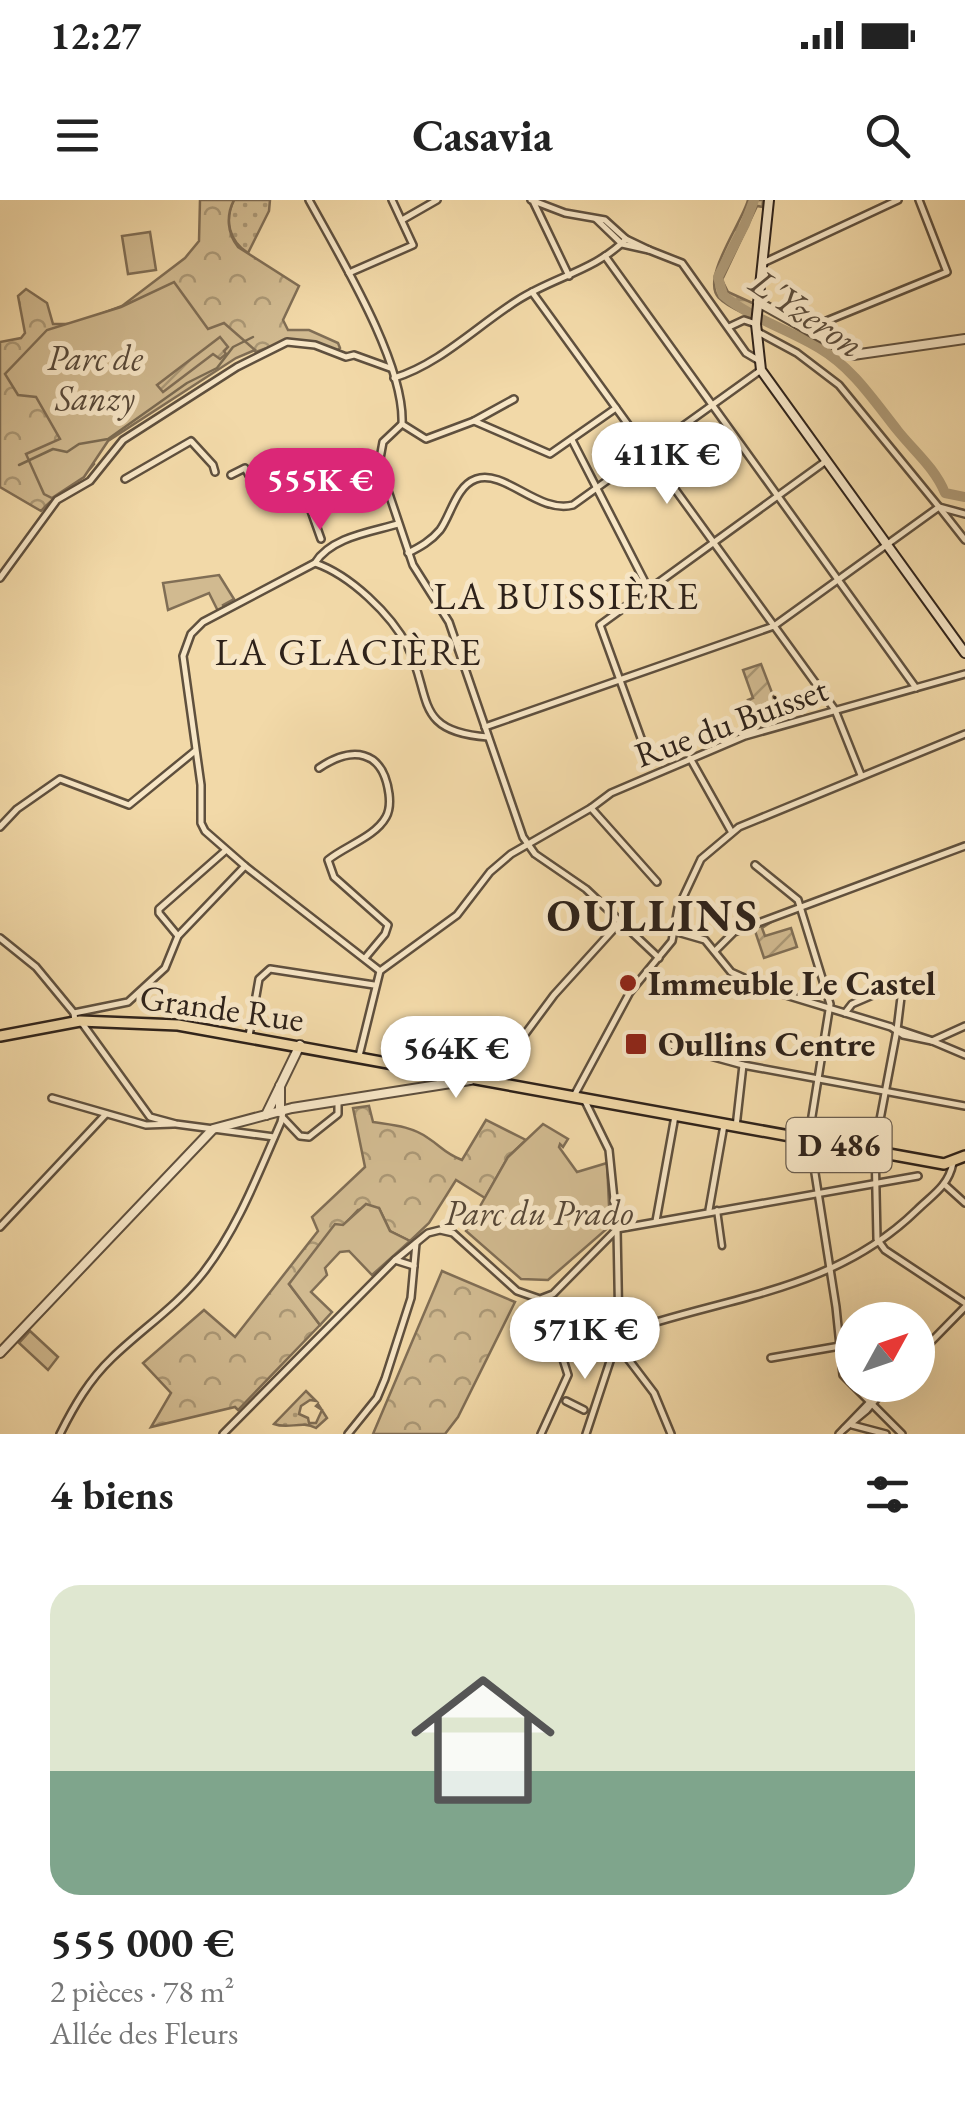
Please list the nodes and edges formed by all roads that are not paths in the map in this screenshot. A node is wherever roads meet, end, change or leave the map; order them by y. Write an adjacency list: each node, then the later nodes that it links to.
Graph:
1 (309, 200): 12 (street)
2 (392, 200): 8 (street)
3 (438, 200): 8 (street)
4 (532, 200): 9 (street); 13 (street)
5 (768, 200): 11 (street)
6 (898, 200): 11 (street)
7 (920, 200): 18 (street)
8 (402, 220): 12 (street)
9 (624, 242): 10 (street); 17 (street)
10 (605, 256): 13 (street); 26 (street)
11 (763, 264): 15 (street)
12 (348, 273): 23 (street)
13 (569, 276): 14 (street)
14 (532, 292): 24 (street); 27 (street)
15 (758, 304): 16 (street); 18 (street)
16 (756, 325): 17 (street); 21 (street); 40 (street)
17 (728, 327): 20 (street)
18 (807, 329): 19 (street)
19 (965, 340)
20 (740, 343): 21 (street); 22 (street)
21 (756, 347): 22 (street)
22 (760, 365): 26 (street); 32 (street)
23 (391, 368): 24 (street); 50 (street)
24 (394, 378): 29 (street)
25 (514, 400): 28 (street)
26 (712, 404): 31 (street); 38 (street)
27 (616, 408): 30 (street); 31 (street)
28 (474, 421): 29 (street); 30 (street)
29 (402, 424): 43 (street)
30 (572, 440): 37 (street)
31 (648, 451): 37 (street); 46 (street)
32 (826, 461): 38 (street); 47 (street)
33 (215, 472): 35 (street)
34 (231, 475): 36 (street)
35 (125, 479)
36 (253, 483)
37 (594, 489): 48 (street); 52 (street)
38 (778, 496): 46 (street); 51 (street)
39 (278, 497): 44 (street)
40 (939, 506): 41 (street); 47 (street)
41 (949, 514): 42 (street); 45 (street)
42 (965, 514)
43 (398, 524): 48 (street); 49 (street)
44 (321, 539)
45 (965, 540)
46 (714, 542): 52 (street); 53 (street)
47 (886, 545): 51 (street); 54 (street)
48 (408, 552): 59 (street)
49 (316, 563): 61 (street); 62 (street)
50 (0, 578)
51 (838, 579): 53 (street); 57 (street)
52 (648, 589): 56 (street)
53 (774, 626): 56 (street); 58 (street)
54 (965, 653)
55 (965, 674): 57 (street, Rue du Buisset)
56 (620, 682): 59 (street); 64 (street)
57 (916, 688): 58 (street, Rue du Buisset)
58 (835, 710): 63 (street, Rue du Buisset); 66 (street)
59 (485, 727): 61 (street)
60 (965, 734): 66 (street)
61 (488, 738): 70 (street)
62 (196, 751): 68 (street); 72 (street)
63 (690, 758): 67 (street, Rue du Buisset); 69 (street)
64 (650, 763)
65 (319, 768): 82 (street)
66 (861, 775): 69 (street)
67 (591, 808): 70 (street, Rue du Buisset); 75 (street)
68 (0, 826)
69 (731, 831): 78 (street)
70 (526, 844): 77 (street); 84 (street, Rue du Buisset)
71 (965, 846): 76 (street)
72 (225, 850): 74 (street); 79 (street)
73 (755, 865): 76 (street)
74 (244, 866): 79 (street); 82 (street)
75 (657, 882)
76 (800, 906): 81 (street); 86 (street)
77 (622, 920): 83 (street); 102 (street)
78 (674, 930): 81 (street); 83 (street)
79 (178, 936): 88 (street)
80 (0, 938): 88 (street)
81 (715, 951): 86 (street)
82 (365, 957): 84 (street)
83 (660, 958): 105 (street)
84 (380, 970): 85 (street)
85 (374, 986): 92 (street); 97 (street)
86 (830, 1008): 87 (street); 100 (street)
87 (845, 1014): 90 (street); 90 (street)
88 (76, 1018): 91 (main road, Grande Rue / D 486); 92 (main road, Grande Rue / D 486); 112 (street)
89 (965, 1026): 93 (street)
90 (898, 1030): 93 (street); 103 (street)
91 (0, 1036)
92 (249, 1036): 95 (main road, Grande Rue / D 486)
93 (931, 1040): 96 (street)
94 (670, 1045): 98 (street)
95 (300, 1046): 97 (main road, Grande Rue / D 486); 101 (street)
96 (965, 1055)
97 (359, 1056): 99 (main road, Grande Rue / D 486)
98 (743, 1065): 100 (street); 114 (street)
99 (474, 1078): 102 (main road, Grande Rue / D 486); 106 (street)
100 (818, 1079): 103 (street); 117 (street)
101 (282, 1081): 109 (street); 110 (street)
102 (491, 1081): 105 (main road, Grande Rue / D 486)
103 (885, 1091): 107 (street); 118 (street)
104 (52, 1098): 108 (street)
105 (579, 1098): 111 (main road, Grande Rue / D 486); 130 (street)
106 (338, 1102): 109 (street); 109 (street)
107 (965, 1106)
108 (106, 1114): 112 (street); 129 (street)
109 (282, 1114): 110 (street); 116 (street)
110 (266, 1115): 115 (street)
111 (675, 1116): 113 (main road, Grande Rue / D 486); 128 (street)
112 (176, 1124): 115 (street)
113 (724, 1124): 114 (main road, Grande Rue / D 486); 127 (street)
114 (736, 1127): 117 (main road, Grande Rue / D 486)
115 (213, 1129): 116 (street); 145 (street)
116 (274, 1138): 153 (street)
117 (810, 1140): 118 (main road, Grande Rue / D 486); 124 (street)
118 (874, 1152): 120 (main road, Grande Rue / D 486); 122 (street)
119 (965, 1156): 120 (main road)
120 (953, 1163): 123 (street)
121 (918, 1176): 122 (street)
122 (876, 1184): 124 (street); 132 (street)
123 (944, 1184): 125 (street); 132 (street)
124 (819, 1193): 126 (street); 138 (street)
125 (965, 1203)
126 (718, 1210): 127 (street); 135 (street)
127 (709, 1212): 128 (street)
128 (656, 1221): 130 (street)
129 (0, 1228)
130 (617, 1229): 133 (street); 134 (street)
131 (416, 1242): 133 (street); 136 (street); 137 (street)
132 (880, 1243): 138 (street); 140 (street)
133 (603, 1244): 134 (street)
134 (617, 1245): 141 (street)
135 (722, 1246)
136 (396, 1260): 137 (street); 154 (street)
137 (414, 1266): 155 (street)
138 (831, 1270): 139 (street); 141 (street)
139 (835, 1304)
140 (965, 1305): 142 (street)
141 (620, 1334): 143 (street)
142 (935, 1337)
143 (616, 1343): 157 (street); 158 (street)
144 (835, 1347): 147 (street)
145 (0, 1353)
146 (561, 1353): 148 (street)
147 (771, 1358)
148 (562, 1400): 150 (street); 156 (street)
149 (870, 1402): 151 (street); 152 (street); 160 (street)
150 (584, 1410)
151 (852, 1425): 152 (street); 159 (street)
152 (841, 1432)
153 (60, 1434)
154 (224, 1434)
155 (348, 1434)
156 (541, 1434)
157 (586, 1434)
158 (672, 1434)
159 (886, 1434)
160 (902, 1434)

